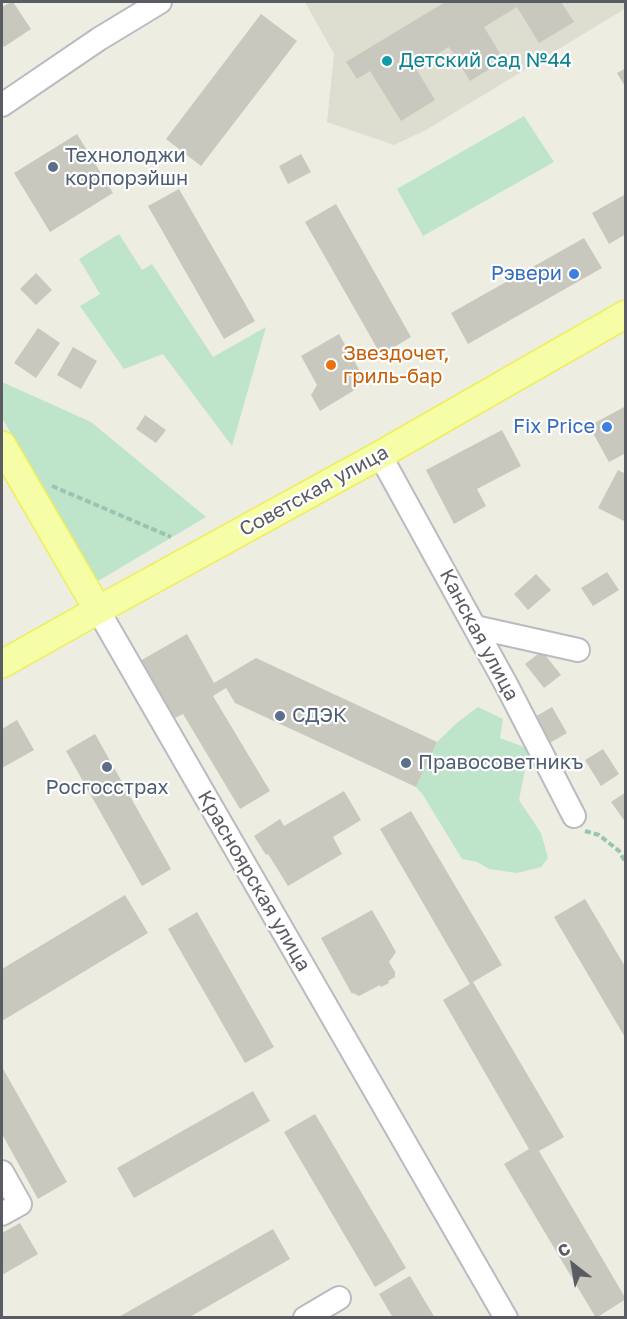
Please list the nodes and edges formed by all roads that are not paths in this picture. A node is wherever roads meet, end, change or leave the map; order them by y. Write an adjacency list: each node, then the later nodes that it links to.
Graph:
1 (160, 2): 2 (street)
2 (2, 105)
3 (626, 314): 5 (main road, Советская улица)
4 (2, 445): 6 (main road, Красноярская улица)
5 (380, 455): 6 (main road, Советская улица); 7 (street, Канская улица)
6 (98, 610): 9 (main road, Советская улица); 15 (street, Красноярская улица)
7 (475, 627): 8 (street); 10 (street, Канская улица)
8 (578, 650)
9 (2, 664)
10 (574, 816)
11 (2, 1172): 12 (street)
12 (2, 1214)
13 (339, 1298): 14 (street)
14 (306, 1317)
15 (506, 1317)

